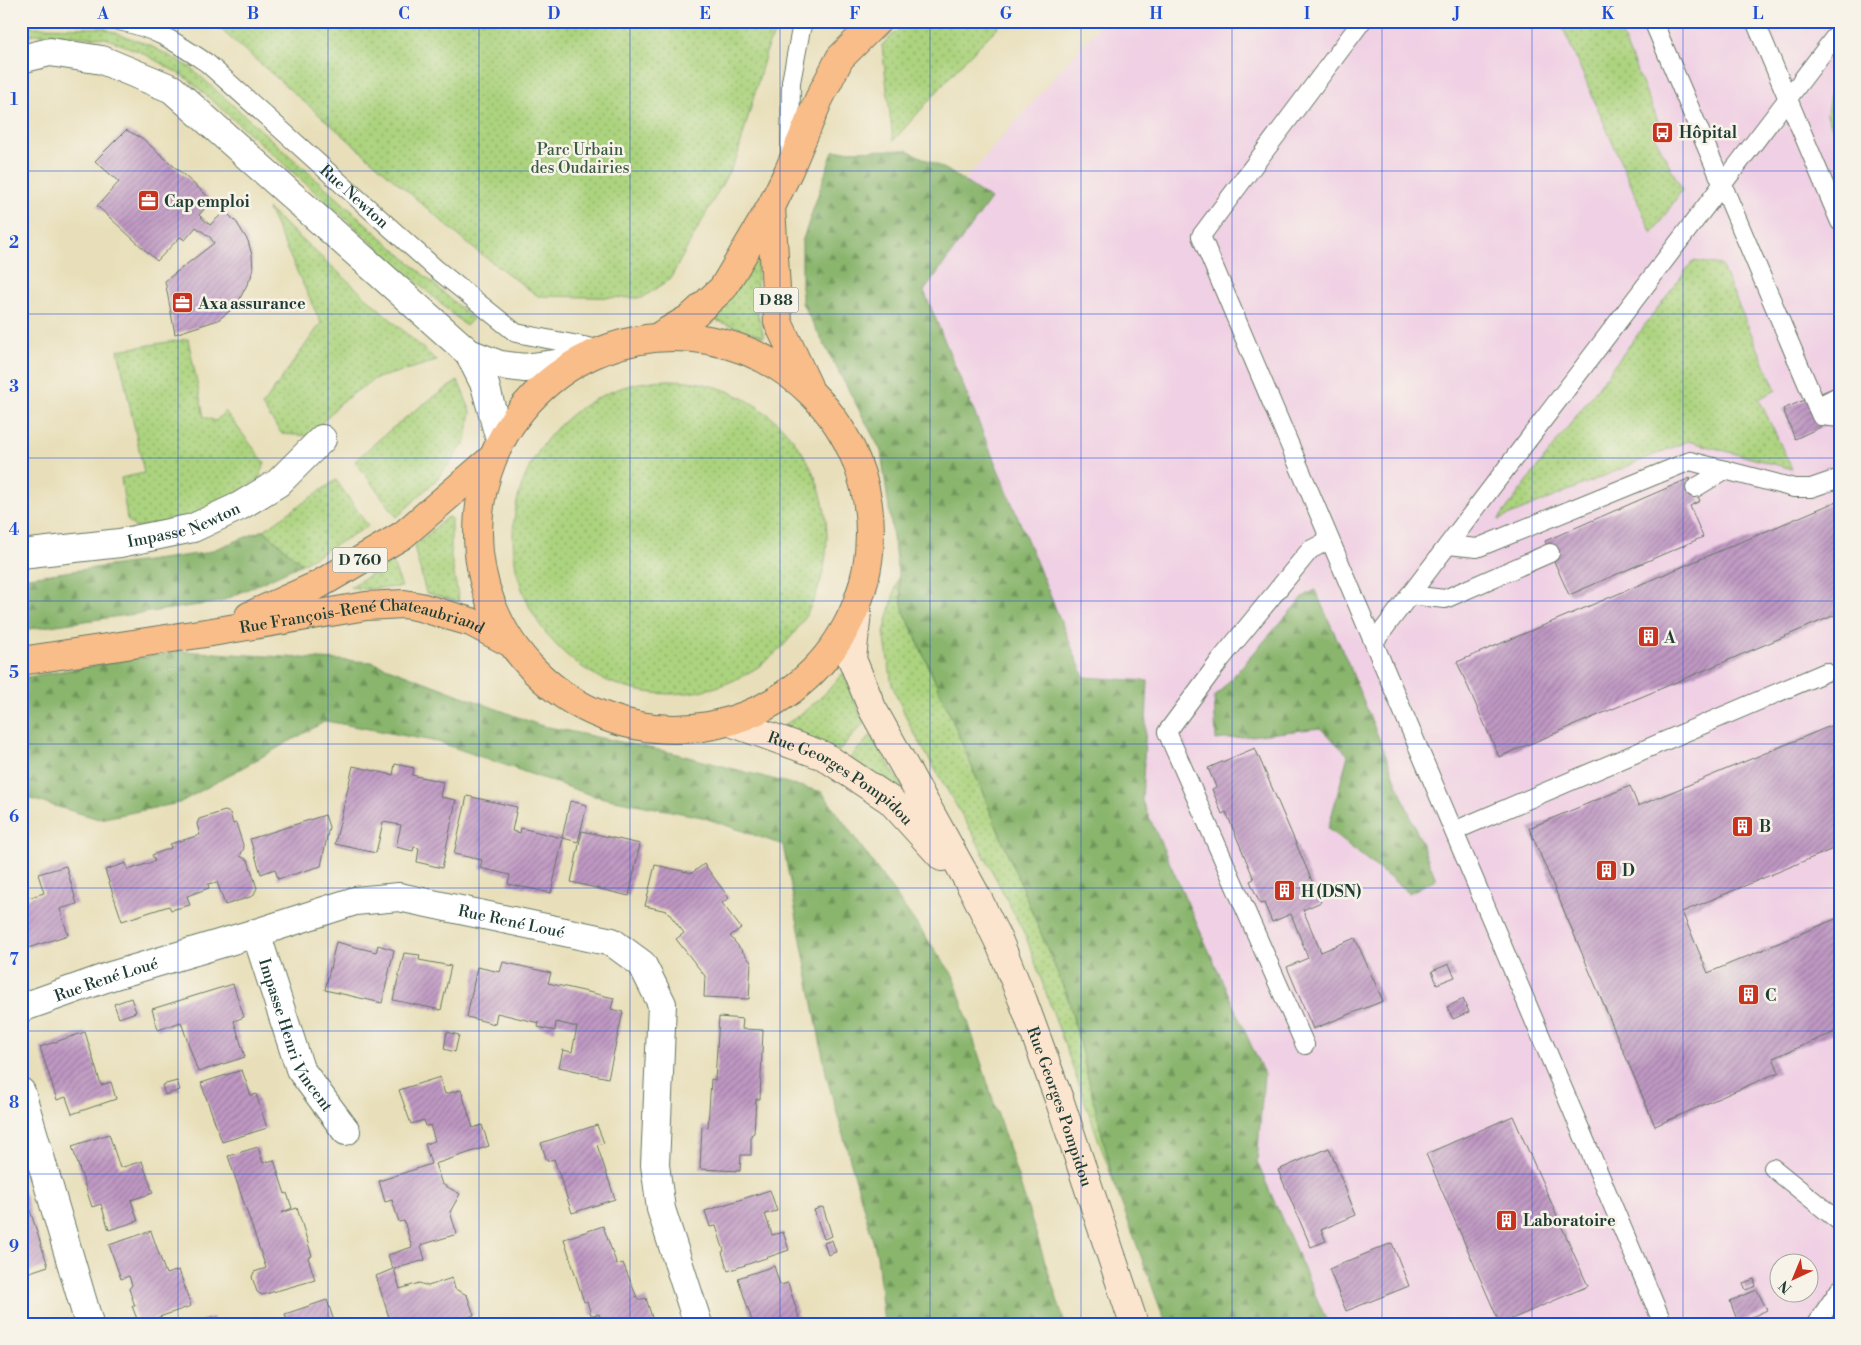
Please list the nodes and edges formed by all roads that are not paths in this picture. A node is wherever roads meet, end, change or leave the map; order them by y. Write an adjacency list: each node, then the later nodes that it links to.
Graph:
1 (118, 21): 15 (lane, Rue Newton)
2 (804, 21): 10 (lane)
3 (877, 21): 10 (main road, D 88)
4 (1362, 21): 27 (lane)
5 (1653, 21): 11 (lane)
6 (1755, 21): 9 (lane)
7 (1840, 30): 9 (lane)
8 (21, 59): 16 (street)
9 (1788, 98): 11 (lane); 13 (lane)
10 (789, 170): 12 (main road, D 88)
11 (1723, 184): 20 (lane); 28 (lane)
12 (772, 207): 14 (main road, D 88); 18 (main road, D 88)
13 (1840, 222)
14 (661, 335): 15 (main road); 18 (main road)
15 (599, 349): 17 (main road)
16 (469, 353): 17 (street); 23 (street)
17 (572, 362): 23 (main road)
18 (808, 386): 32 (main road)
19 (1840, 396): 20 (lane)
20 (1817, 407): 21 (lane)
21 (1840, 418)
22 (322, 439): 30 (street, Impasse Newton)
23 (495, 450): 33 (main road, Rue François-René Chateaubriand / D 760); 34 (main road)
24 (1725, 470): 25 (lane); 26 (lane); 28 (lane)
25 (1840, 478)
26 (1695, 488)
27 (1329, 540): 35 (lane); 43 (lane)
28 (1448, 545): 31 (lane)
29 (1550, 553): 31 (lane)
30 (21, 554)
31 (1409, 596): 35 (lane)
32 (857, 612): 38 (main road); 40 (main road, Rue Georges Pompidou)
33 (212, 632): 34 (main road, Rue François-René Chateaubriand / D 760); 36 (main road, Rue François-René Chateaubriand / D 760)
34 (509, 642): 38 (main road)
35 (1374, 642): 39 (lane)
36 (21, 661)
37 (1826, 672): 39 (lane)
38 (733, 723): 40 (main road, Rue Georges Pompidou)
39 (1454, 831): 52 (lane)
40 (976, 895): 51 (main road, Rue Georges Pompidou)
41 (256, 933): 42 (street, Rue René Loué); 45 (street, Impasse Henri Vincent); 50 (street, Rue René Loué)
42 (21, 1008)
43 (1305, 1045)
44 (21, 1092): 49 (street)
45 (346, 1131)
46 (1773, 1168): 47 (lane)
47 (1840, 1222)
48 (1840, 1289): 53 (lane)
49 (86, 1324)
50 (698, 1324)
51 (1134, 1324)
52 (1663, 1324)
53 (1816, 1324)

